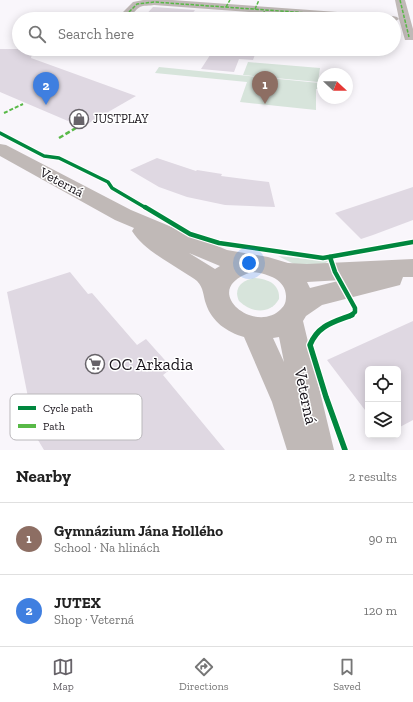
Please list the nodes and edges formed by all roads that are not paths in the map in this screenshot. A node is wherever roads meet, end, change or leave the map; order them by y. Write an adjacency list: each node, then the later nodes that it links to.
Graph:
1 (400, 0): 7 (street)
2 (146, 1): 3 (street); 5 (street)
3 (228, 4): 4 (street)
4 (260, 10): 6 (street)
5 (129, 12)
6 (273, 12)
7 (401, 12)
8 (401, 20): 9 (street)
9 (409, 37)
10 (0, 149): 11 (street, Veterná)
11 (123, 215): 12 (street, Veterná); 16 (street, Veterná)
12 (252, 263): 14 (street); 16 (street)
13 (413, 268): 14 (street)
14 (284, 272): 17 (street)
15 (413, 272): 17 (street)
16 (216, 290): 18 (street)
17 (293, 314): 18 (street); 20 (street, Veterná)
18 (254, 328): 19 (street, Veterná)
19 (304, 450)
20 (317, 450)

